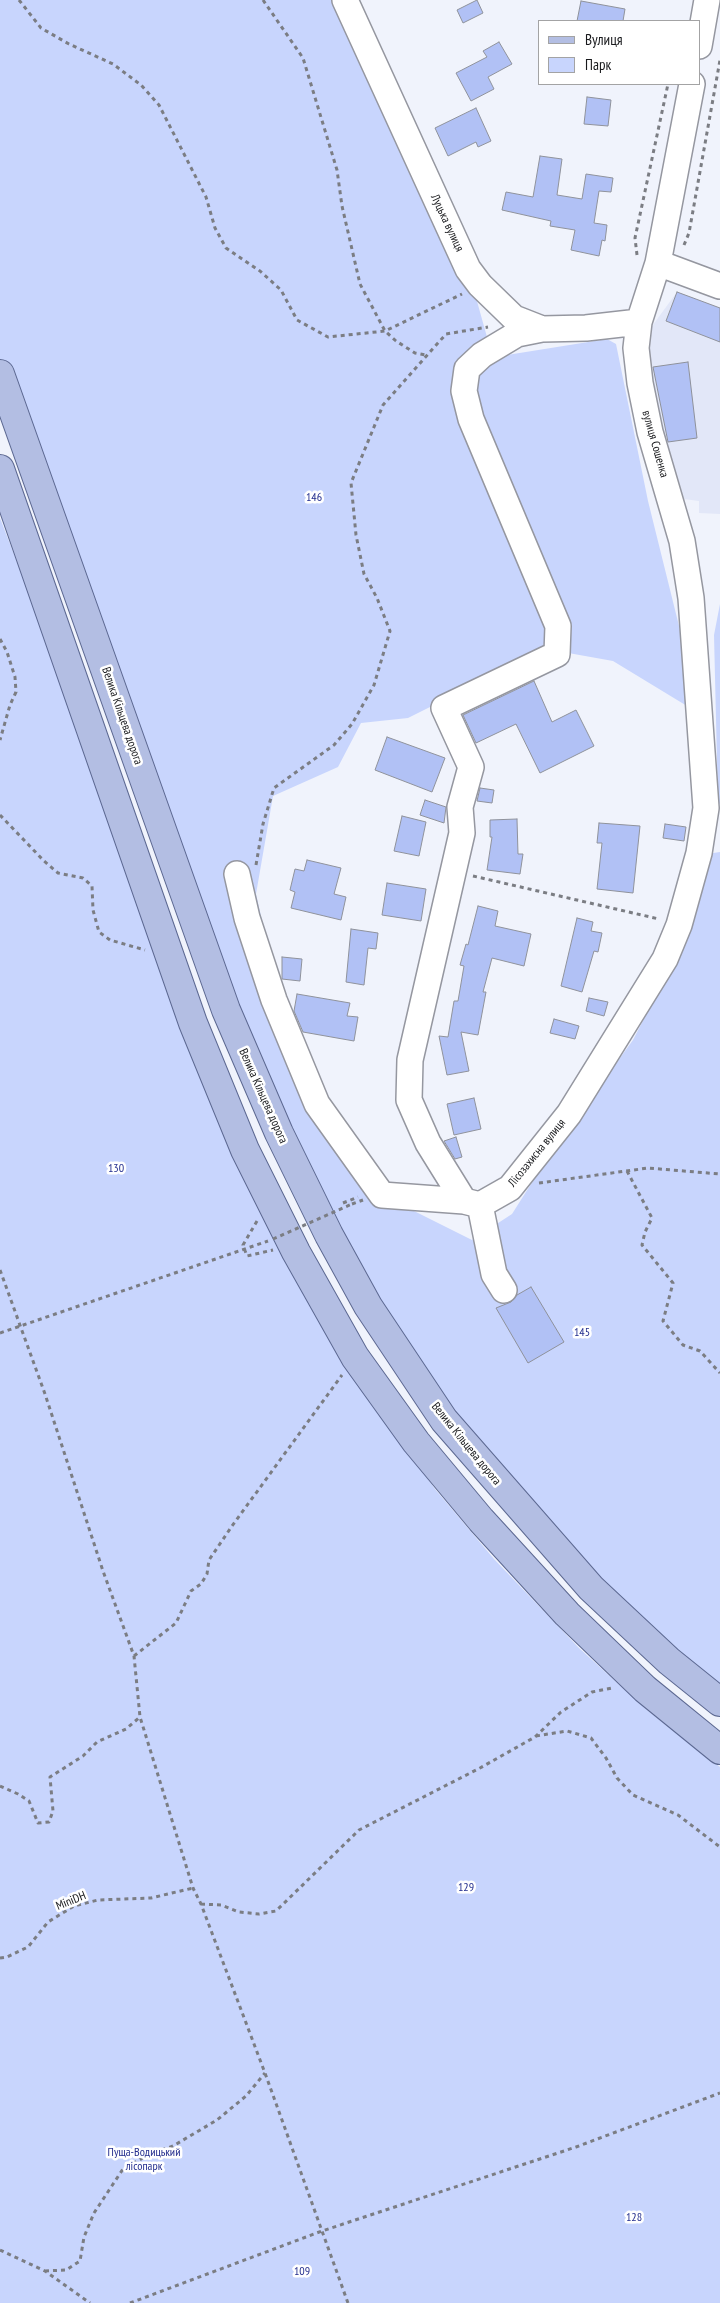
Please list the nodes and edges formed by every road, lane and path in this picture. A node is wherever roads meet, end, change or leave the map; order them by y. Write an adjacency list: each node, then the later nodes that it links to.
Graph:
1 (20, 0): 14 (path)
2 (263, 0): 14 (path)
3 (345, 0): 9 (street, Луцька вулиця)
4 (707, 0): 5 (street)
5 (700, 40)
6 (720, 60): 8 (path)
7 (692, 85): 8 (street, вулиця Сошенка)
8 (666, 267): 10 (street); 12 (street, вулиця Сошенка)
9 (480, 285): 11 (street, Луцька вулиця); 14 (path)
10 (720, 286)
11 (514, 318): 13 (street, Луцька вулиця); 15 (path)
12 (640, 322): 13 (street, Луцька вулиця); 20 (street, вулиця Сошенка)
13 (542, 328): 22 (street)
14 (385, 331): 15 (path)
15 (427, 355): 23 (path)
16 (0, 374): 42 (main road, Велика Кільцева дорога)
17 (0, 469): 38 (main road)
18 (0, 639): 19 (path)
19 (0, 740)
20 (713, 812): 24 (street, Лісозахисна вулиця)
21 (0, 815): 25 (path)
22 (453, 871): 24 (path); 30 (street)
23 (246, 874): 30 (street)
24 (679, 925): 28 (street, Лісозахисна вулиця)
25 (148, 951)
26 (627, 1171): 27 (path); 28 (path); 39 (path)
27 (720, 1174)
28 (510, 1188): 30 (street, Лісозахисна вулиця)
29 (343, 1203): 32 (path, bridge)
30 (472, 1203): 35 (street)
31 (259, 1217): 32 (path)
32 (244, 1249): 33 (path); 36 (path)
33 (278, 1249)
34 (0, 1270): 36 (path)
35 (504, 1290)
36 (20, 1326): 37 (path); 40 (path)
37 (0, 1333)
38 (355, 1357): 40 (path); 41 (main road)
39 (720, 1373)
40 (134, 1656): 43 (path)
41 (645, 1689): 44 (path); 45 (main road)
42 (720, 1702)
43 (140, 1717): 46 (path); 48 (path)
44 (535, 1737): 47 (path); 49 (path)
45 (720, 1750)
46 (0, 1786)
47 (720, 1847)
48 (193, 1888): 49 (path); 50 (path, MiniDH)
49 (201, 1904): 51 (path)
50 (0, 1958)
51 (265, 2073): 53 (path); 55 (path)
52 (720, 2094): 53 (path)
53 (322, 2231): 57 (path); 58 (path)
54 (0, 2250): 55 (path)
55 (45, 2271): 56 (path)
56 (90, 2303)
57 (130, 2303)
58 (348, 2303)

